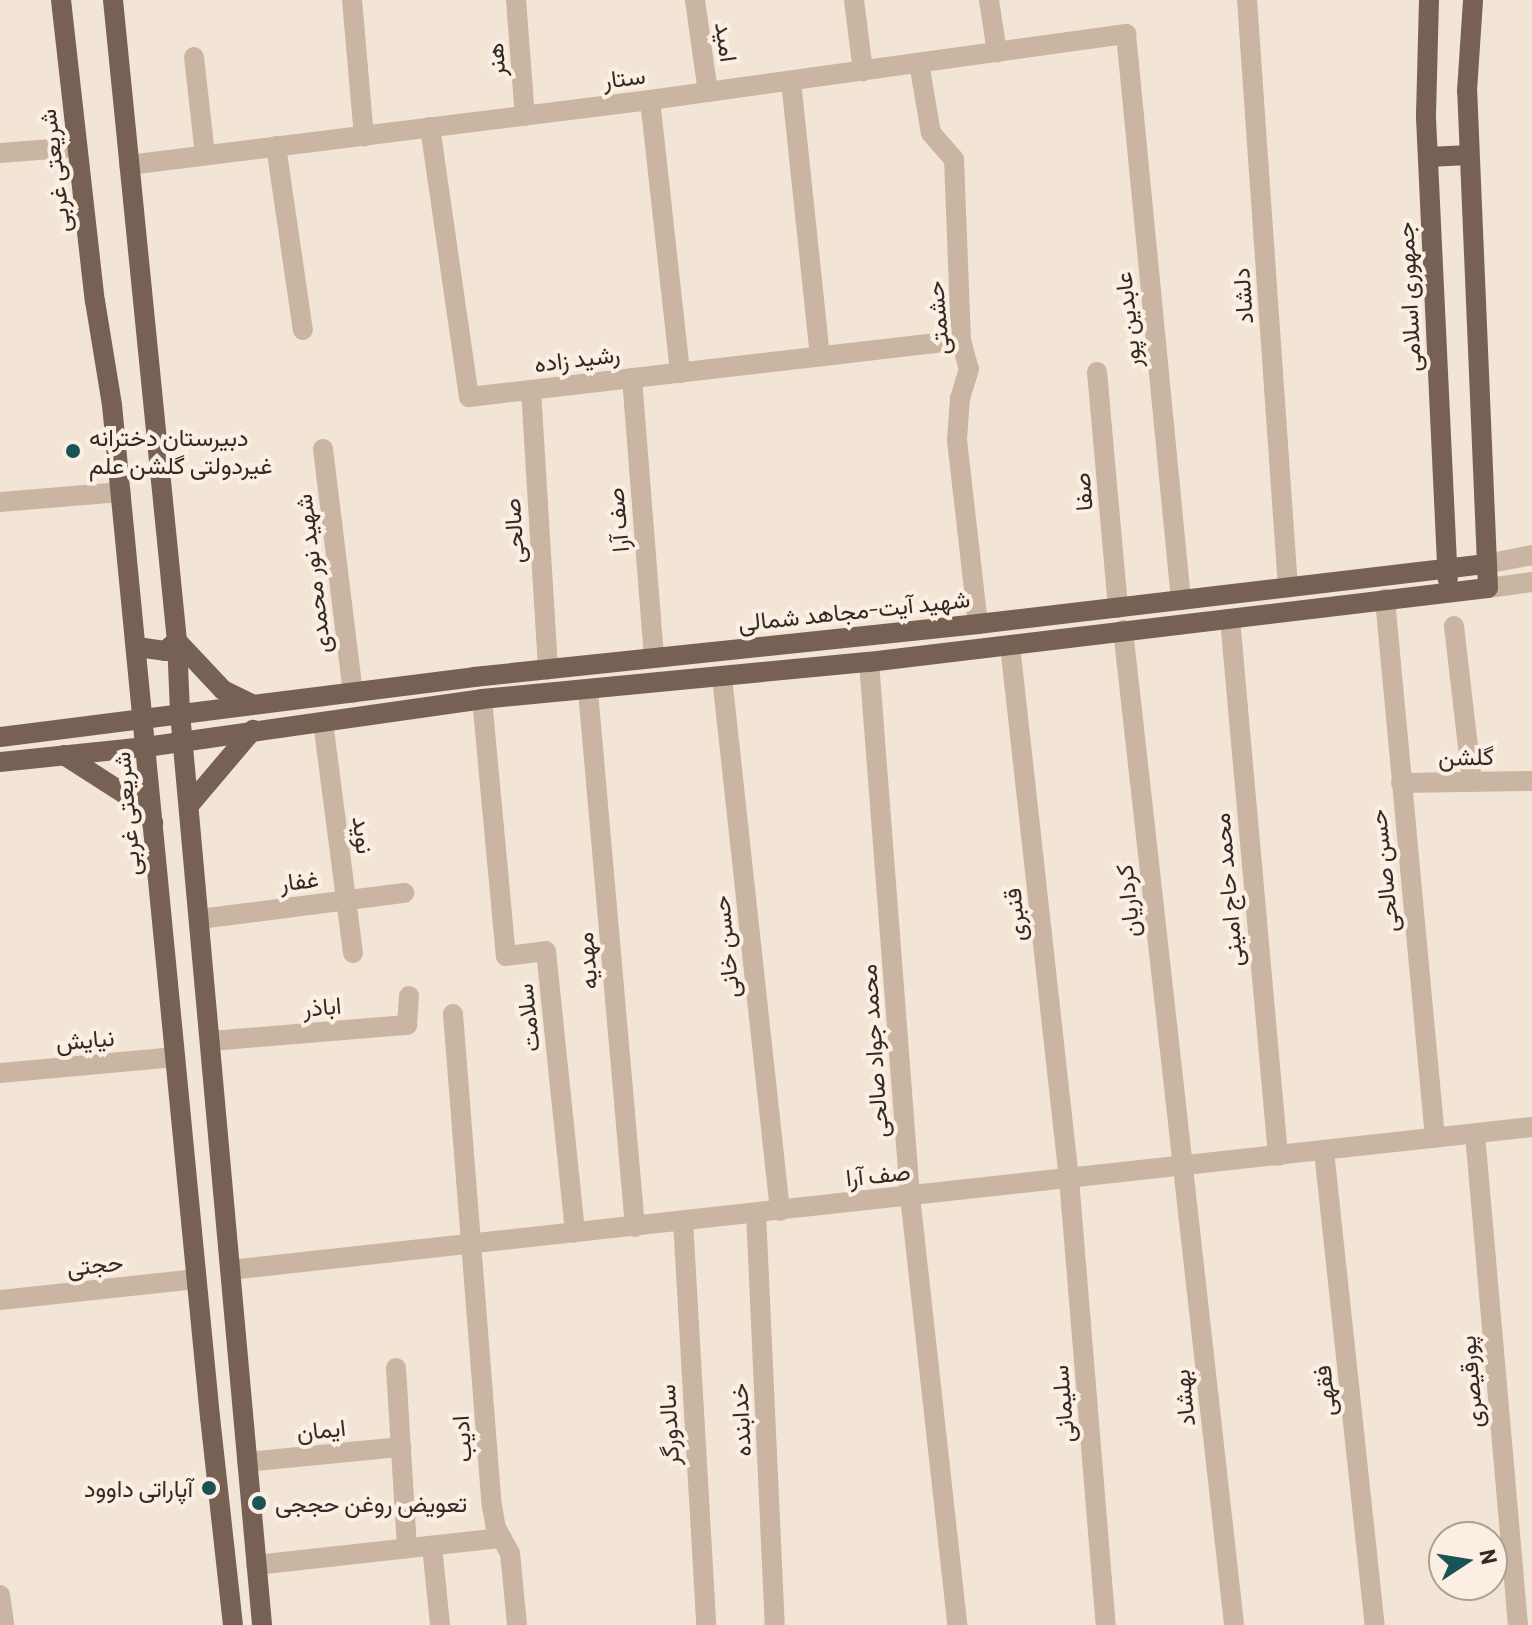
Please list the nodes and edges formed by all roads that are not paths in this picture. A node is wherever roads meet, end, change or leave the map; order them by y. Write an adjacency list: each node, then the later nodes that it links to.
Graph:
1 (61, 0): 23 (main road, شریعتی غربی)
2 (113, 0): 28 (main road)
3 (352, 0): 21 (street)
4 (516, 0): 19 (street, هنر)
5 (695, 0): 17 (street, امید)
6 (854, 0): 15 (street)
7 (989, 0): 12 (street)
8 (1247, 0): 43 (street, دلشاد)
9 (1429, 0): 27 (main road, جمهوری اسلامی)
10 (1473, 0): 26 (main road)
11 (1126, 34): 12 (street, ستار); 47 (street, عابدین پور)
12 (997, 52): 14 (street, ستار)
13 (194, 57): 25 (street)
14 (919, 63): 15 (street, ستار); 30 (street, حشمتی)
15 (863, 71): 16 (street, ستار)
16 (791, 81): 17 (street, ستار); 31 (street)
17 (708, 92): 18 (street, ستار)
18 (650, 100): 19 (street, ستار); 33 (street)
19 (525, 116): 20 (street, ستار)
20 (430, 127): 21 (street, ستار); 35 (street, رشید زاده)
21 (364, 136): 22 (street, ستار)
22 (276, 146): 25 (street, ستار); 29 (street)
23 (77, 147): 24 (street); 37 (main road, شریعتی غربی)
24 (0, 153)
25 (205, 155): 28 (street, ستار)
26 (1469, 155): 27 (main road); 40 (main road)
27 (1428, 157): 41 (main road, جمهوری اسلامی)
28 (129, 165): 53 (main road)
29 (303, 330)
30 (961, 340): 31 (street, رشید زاده); 50 (street, حشمتی)
31 (820, 356): 33 (street, رشید زاده)
32 (1097, 372): 48 (street, صفا)
33 (680, 373): 34 (street, رشید زاده)
34 (632, 378): 35 (street, رشید زاده); 56 (street, صف آرا)
35 (531, 390): 58 (street, صالحی)
36 (323, 449): 61 (street, شهید نور محمدی)
37 (121, 492): 38 (street); 55 (main road, شریعتی غربی)
38 (0, 502)
39 (1532, 555): 40 (street, شهید آیت-مجاهد شمالی)
40 (1486, 564): 41 (main road, شهید آیت-مجاهد شمالی); 44 (main road)
41 (1447, 569): 43 (main road, شهید آیت-مجاهد شمالی); 45 (main road, جمهوری اسلامی)
42 (1532, 582): 44 (street)
43 (1288, 588): 47 (main road, شهید آیت-مجاهد شمالی)
44 (1488, 588): 45 (main road)
45 (1450, 592): 46 (main road)
46 (1385, 599): 49 (main road); 77 (street, حسن صالحی)
47 (1181, 600): 48 (main road, شهید آیت-مجاهد شمالی)
48 (1118, 608): 50 (main road, شهید آیت-مجاهد شمالی)
49 (1230, 619): 52 (main road); 93 (street, محمد حاج امینی)
50 (978, 624): 56 (main road, شهید آیت-مجاهد شمالی)
51 (1454, 626): 76 (street)
52 (1123, 630): 54 (main road); 94 (street, کرداریان)
53 (177, 641): 55 (main road); 64 (main road); 65 (main road)
54 (1010, 645): 57 (main road); 95 (street, قنبری)
55 (137, 647): 66 (main road, شریعتی غربی)
56 (654, 657): 58 (main road, شهید آیت-مجاهد شمالی)
57 (869, 662): 59 (main road); 96 (street, محمد جواد صالحی)
58 (548, 669): 61 (main road, شهید آیت-مجاهد شمالی)
59 (722, 677): 60 (main road); 97 (street, حسن خانی)
60 (588, 691): 62 (main road); 100 (street, مهدیه)
61 (353, 693): 63 (main road, شهید آیت-مجاهد شمالی)
62 (482, 699): 67 (main road); 101 (street, سلامت)
63 (283, 702): 64 (main road, شهید آیت-مجاهد شمالی); 68 (main road)
64 (254, 705): 65 (main road, شهید آیت-مجاهد شمالی)
65 (180, 713): 66 (main road, شهید آیت-مجاهد شمالی); 71 (main road)
66 (143, 719): 70 (main road, شهید آیت-مجاهد شمالی); 72 (main road, شریعتی غربی)
67 (323, 722): 68 (main road); 81 (street, نوید)
68 (289, 726): 69 (main road)
69 (253, 730): 71 (main road); 78 (main road)
70 (0, 737)
71 (184, 741): 72 (main road); 78 (main road)
72 (146, 747): 73 (main road); 79 (main road, شریعتی غربی)
73 (64, 755): 74 (main road); 79 (main road)
74 (0, 762)
75 (1532, 781): 76 (street, گلشن)
76 (1472, 782): 77 (street, گلشن)
77 (1401, 783): 91 (street, حسن صالحی)
78 (191, 803): 82 (main road)
79 (153, 823): 87 (main road, شریعتی غربی)
80 (404, 893): 81 (street, غفار)
81 (345, 901): 82 (street, غفار); 83 (street, نوید)
82 (200, 919): 86 (main road)
83 (353, 953)
84 (409, 996): 86 (street, اباذر)
85 (453, 1014): 102 (street, ادیب)
86 (211, 1041): 103 (main road)
87 (175, 1057): 88 (street, نیایش); 104 (main road, شریعتی غربی)
88 (0, 1073)
89 (1532, 1127): 90 (street, صف آرا)
90 (1475, 1134): 91 (street, صف آرا); 125 (street, پورقیصری)
91 (1435, 1138): 92 (street, صف آرا)
92 (1324, 1151): 93 (street, صف آرا); 124 (street, فقهی)
93 (1278, 1156): 94 (street, صف آرا)
94 (1183, 1166): 95 (street, صف آرا); 123 (street, بهشاد)
95 (1069, 1179): 96 (street, صف آرا); 122 (street, سلیمانی)
96 (910, 1196): 97 (street, صف آرا); 121 (street, محمد جواد صالحی)
97 (780, 1211): 98 (street, صف آرا)
98 (756, 1213): 99 (street, صف آرا); 120 (street, خدابنده)
99 (683, 1221): 100 (street, صف آرا); 119 (street, سالدورگر)
100 (635, 1227): 101 (street, صف آرا)
101 (575, 1233): 102 (street, صف آرا)
102 (472, 1245): 103 (street, صف آرا); 109 (street, ادیب)
103 (230, 1270): 108 (main road)
104 (196, 1279): 105 (street, حجتی); 115 (main road, شریعتی غربی)
105 (0, 1300)
106 (396, 1368): 107 (street)
107 (401, 1447): 108 (street, ایمان); 111 (street)
108 (247, 1462): 112 (main road)
109 (502, 1538): 110 (street); 118 (street, ادیب)
110 (432, 1546): 111 (street); 117 (street)
111 (407, 1548): 112 (street)
112 (256, 1565): 116 (main road)
113 (0, 1595): 114 (street)
114 (4, 1625)
115 (233, 1625)
116 (262, 1625)
117 (440, 1625)
118 (517, 1625)
119 (706, 1625)
120 (775, 1625)
121 (957, 1625)
122 (1106, 1625)
123 (1234, 1625)
124 (1375, 1625)
125 (1518, 1625)

